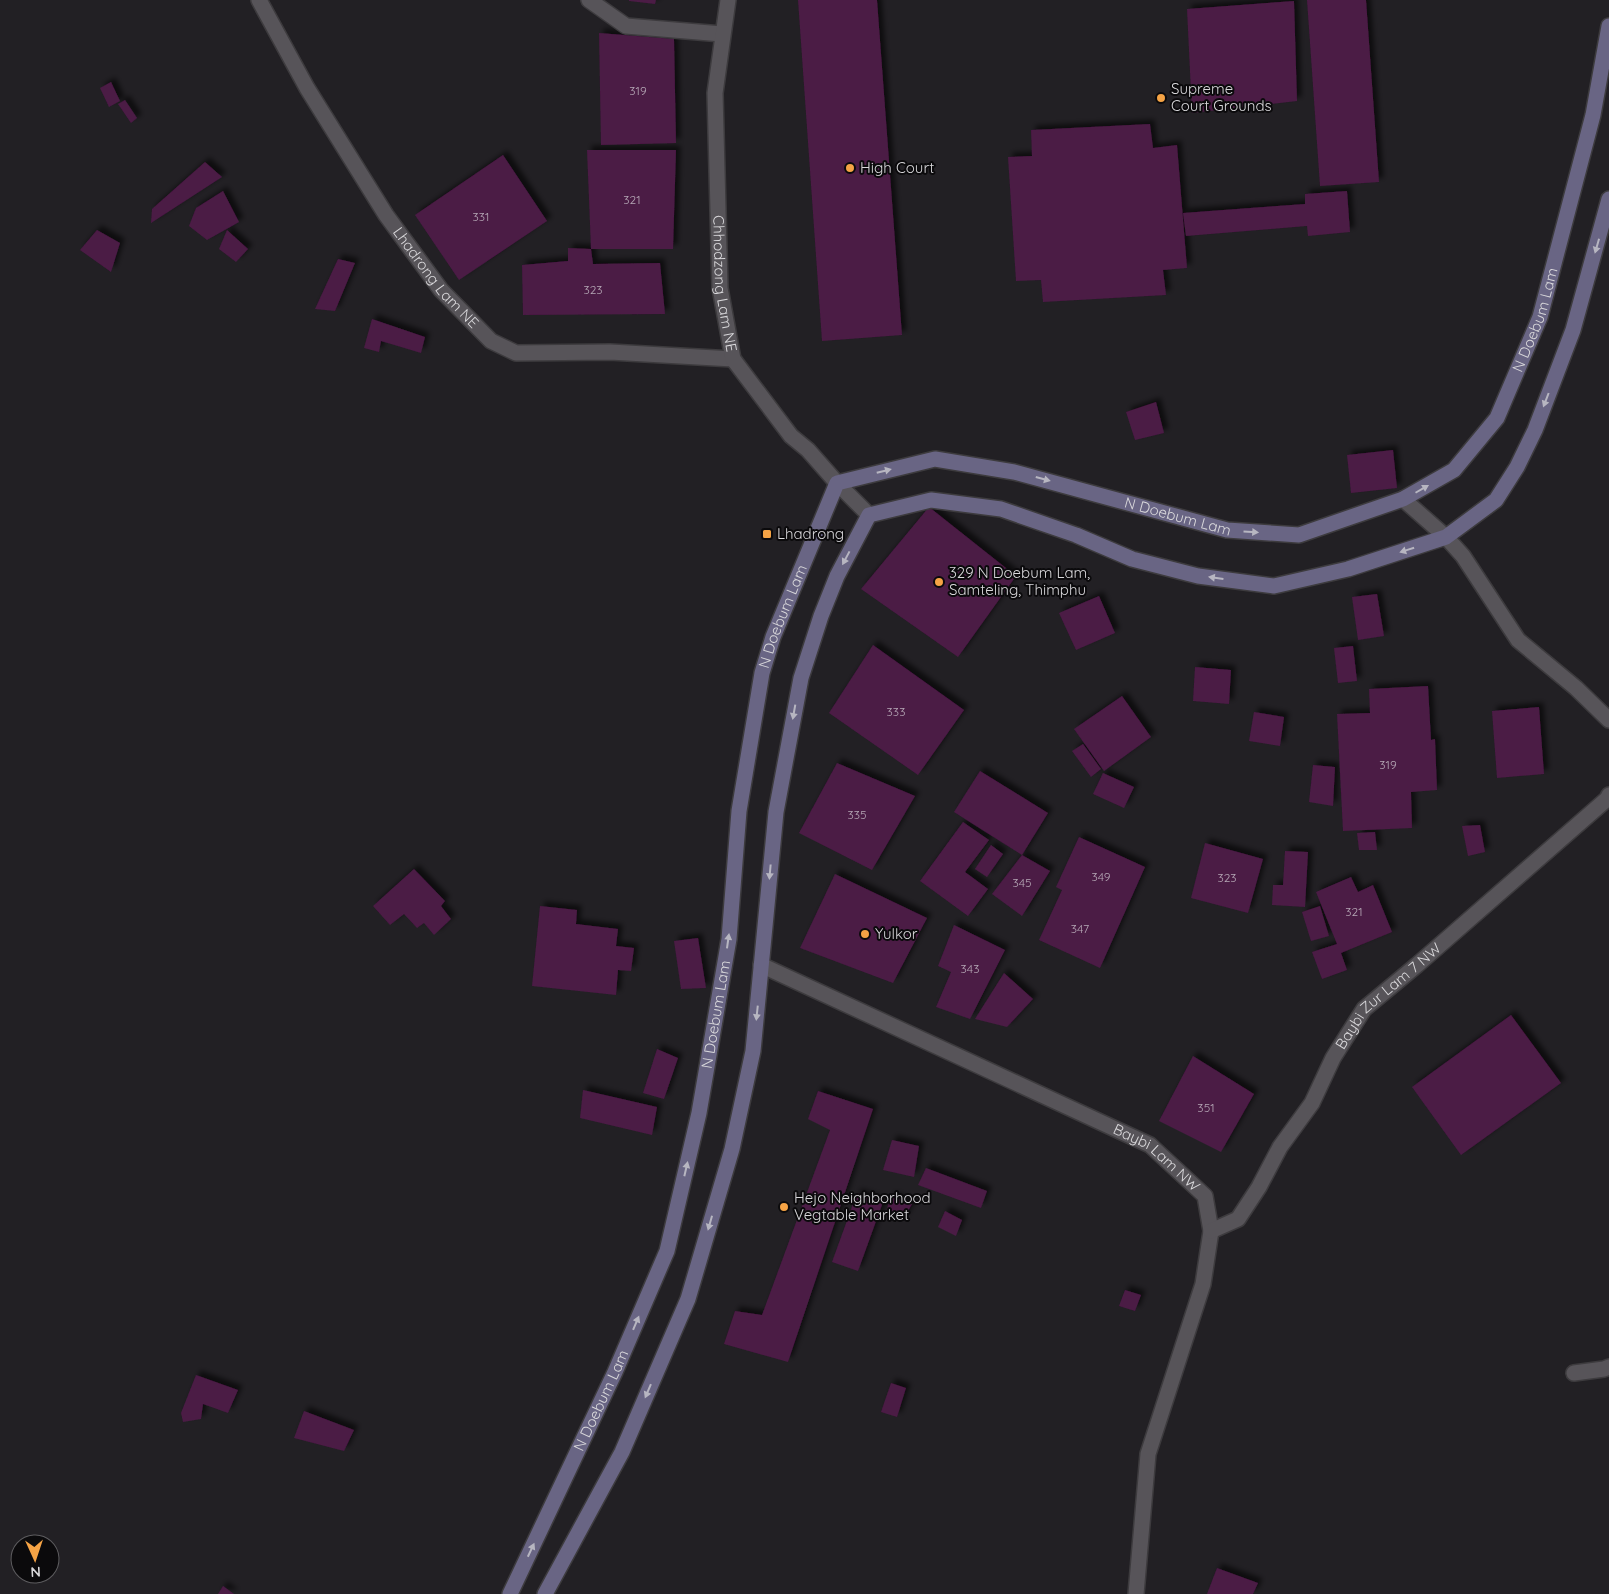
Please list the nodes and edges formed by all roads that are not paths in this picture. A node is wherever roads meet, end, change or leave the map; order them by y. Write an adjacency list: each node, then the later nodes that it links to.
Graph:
1 (259, 0): 7 (street, Lhadrong Lam NE)
2 (588, 0): 5 (street)
3 (728, 0): 5 (street, Chhodzong Lam NE)
4 (1609, 26): 9 (main road, N Doebum Lam, one-way to 4)
5 (722, 34): 7 (street, Chhodzong Lam NE)
6 (1609, 199): 11 (main road, one-way to 11)
7 (733, 359): 8 (street, Chhodzong Lam NE)
8 (837, 483): 9 (main road, N Doebum Lam, one-way to 9); 10 (street, Chhodzong Lam NE); 18 (main road, N Doebum Lam, one-way to 8)
9 (1403, 499): 11 (street)
10 (869, 515): 11 (main road, one-way to 10); 14 (main road, one-way to 14)
11 (1446, 537): 12 (street)
12 (1609, 720)
13 (1608, 798): 15 (street, Baybi Zur Lam 7 NW)
14 (761, 964): 15 (street, Baybi Lam NW); 19 (main road, one-way to 19)
15 (1211, 1231): 20 (street, Baybi Lam NW)
16 (1609, 1367): 17 (street)
17 (1574, 1373)
18 (510, 1594)
19 (545, 1594)
20 (1136, 1594)

